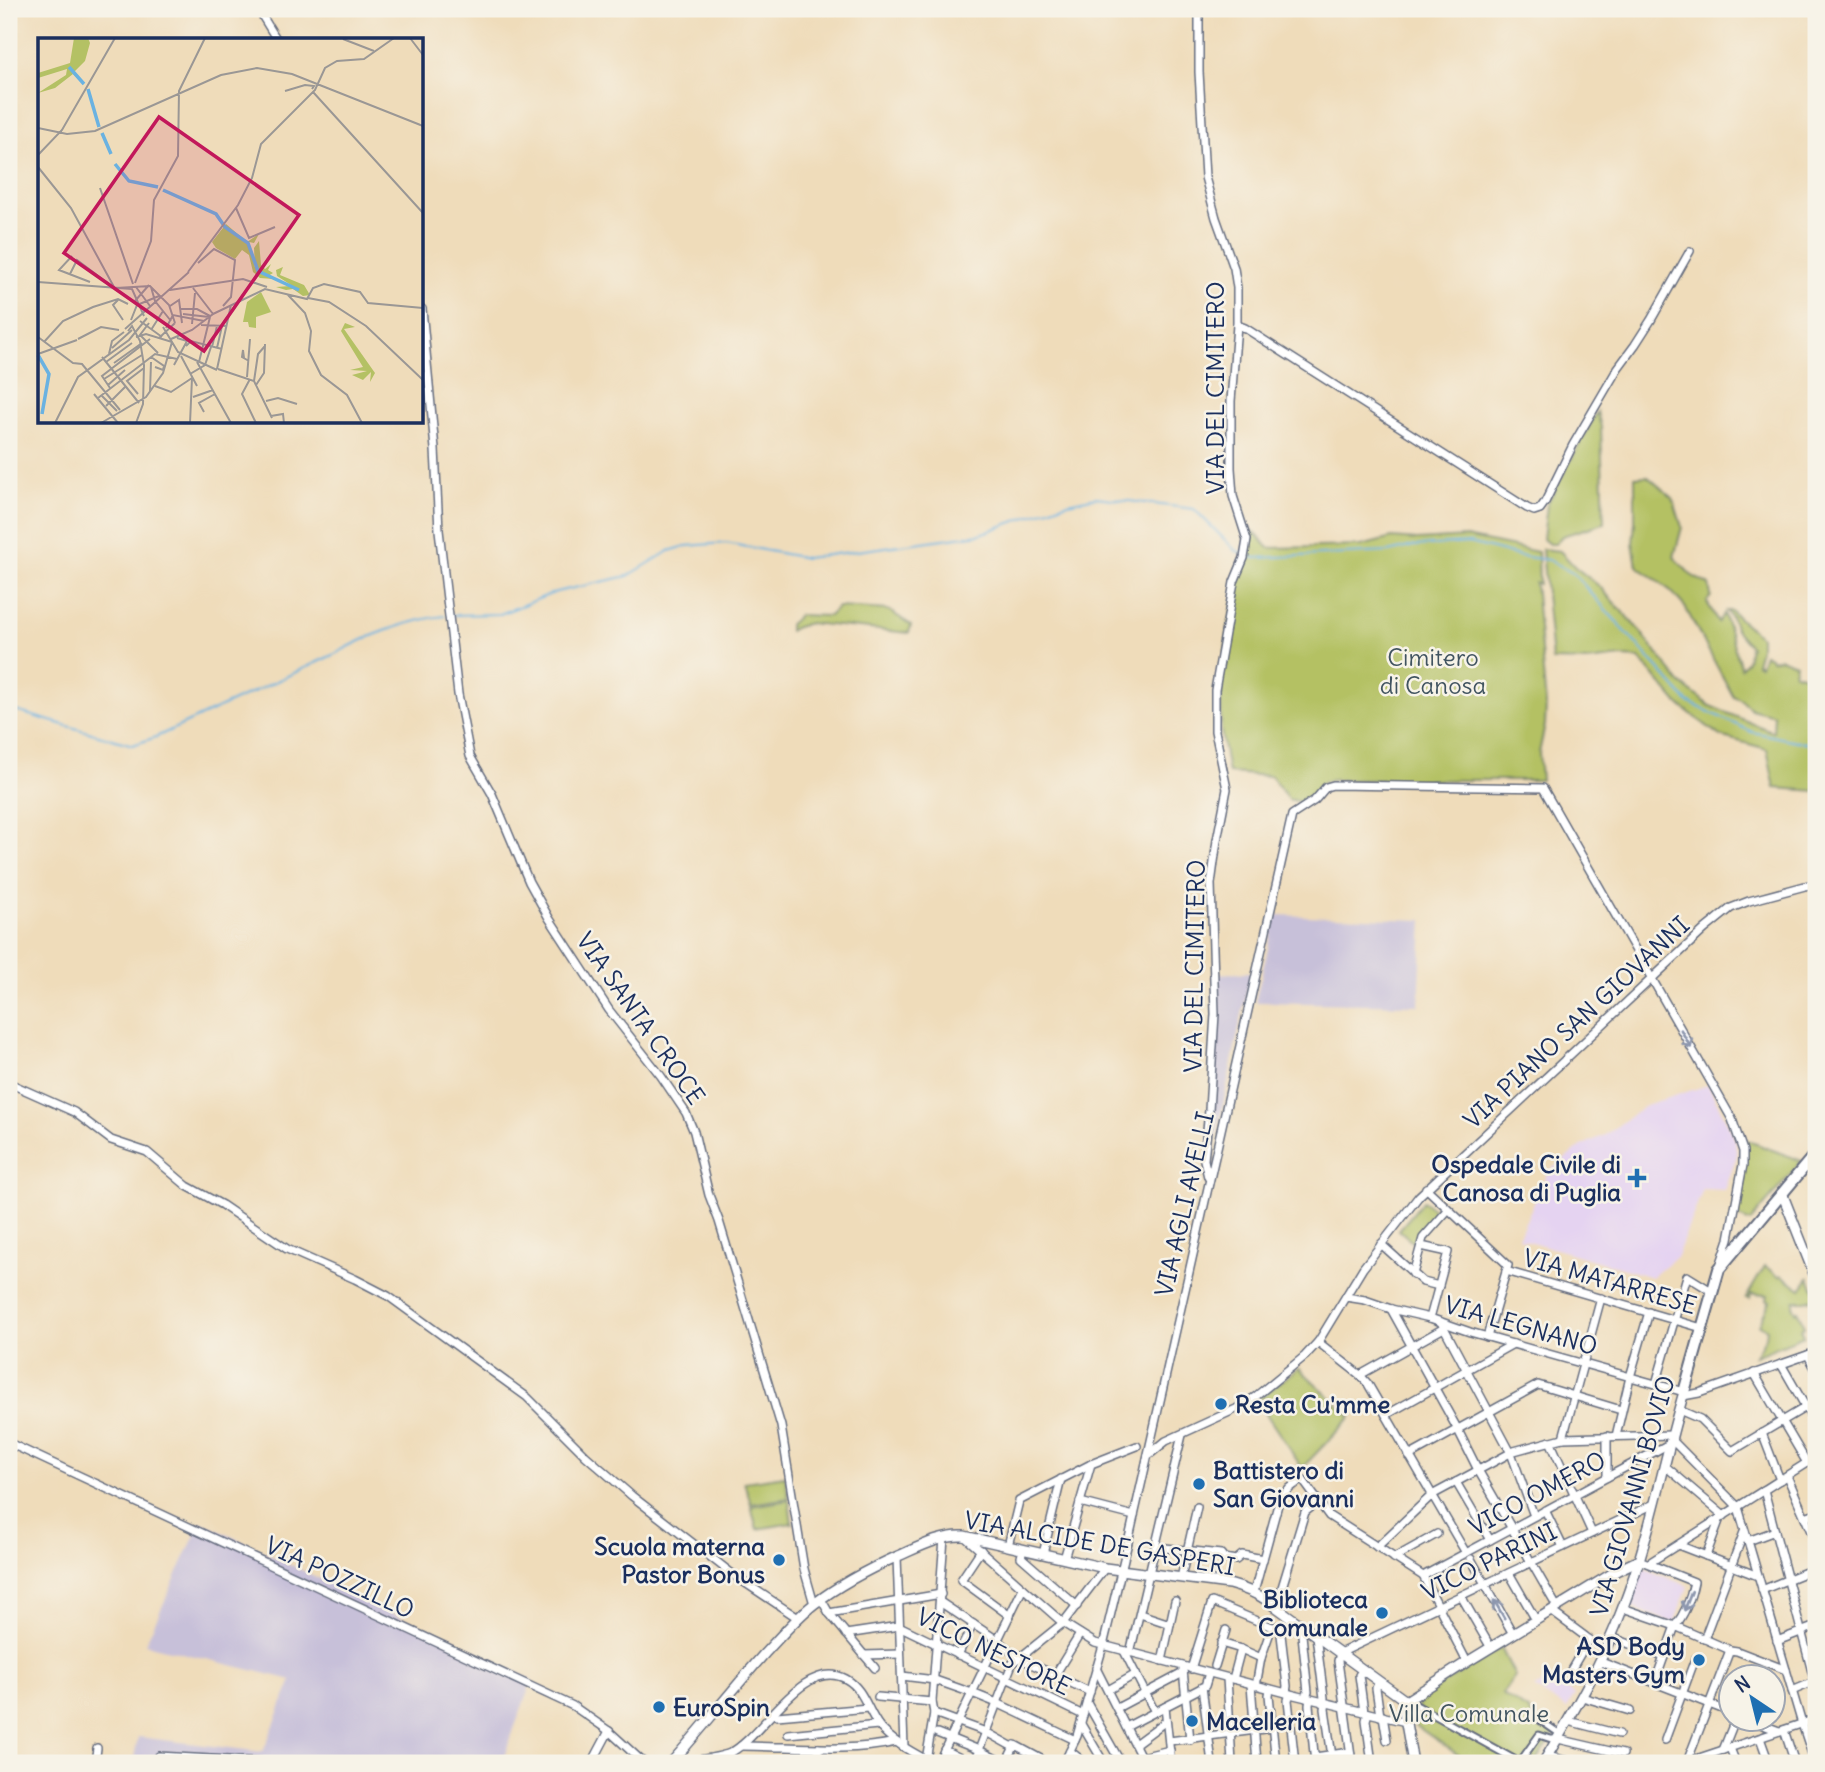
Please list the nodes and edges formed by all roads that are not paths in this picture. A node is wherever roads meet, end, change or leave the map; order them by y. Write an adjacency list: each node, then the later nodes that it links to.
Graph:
1 (258, 9): 3 (street)
2 (1199, 9): 5 (street, VIA DEL CIMITERO)
3 (276, 38)
4 (1690, 251): 5 (street)
5 (1237, 325): 11 (street, VIA DEL CIMITERO)
6 (424, 331): 137 (street, VIA SANTA CROCE)
7 (1816, 883): 8 (street, VIA PIANO SAN GIOVANNI)
8 (1653, 979): 11 (street, VIA AGLI AVELLI); 12 (street, VIA PIANO SAN GIOVANNI); 17 (street, one-way to 17)
9 (9, 1083): 146 (street)
10 (1816, 1153): 13 (main road)
11 (1209, 1182): 67 (street, VIA AGLI AVELLI)
12 (1426, 1188): 14 (street); 15 (street, VIA PIANO SAN GIOVANNI)
13 (1782, 1194): 17 (main road); 20 (street)
14 (1448, 1210): 16 (street); 18 (street)
15 (1381, 1244): 19 (street); 23 (street, VIA PIANO SAN GIOVANNI)
16 (1422, 1246): 19 (street); 21 (street)
17 (1719, 1269): 22 (main road, VIA GIOVANNI BOVIO)
18 (1506, 1271): 24 (street, VIA MATARRESE); 31 (street)
19 (1413, 1274): 21 (street)
20 (1816, 1279)
21 (1439, 1286): 27 (street)
22 (1713, 1292): 28 (street); 30 (main road, VIA GIOVANNI BOVIO)
23 (1346, 1297): 25 (street, VIA LEGNANO); 32 (street, VIA PIANO SAN GIOVANNI)
24 (1601, 1298): 26 (street, VIA MATARRESE); 37 (street)
25 (1391, 1309): 27 (street, VIA LEGNANO); 34 (street)
26 (1648, 1312): 28 (street, VIA MATARRESE); 43 (street)
27 (1430, 1318): 29 (street, VIA LEGNANO)
28 (1673, 1320): 30 (street, VIA MATARRESE); 44 (street)
29 (1442, 1325): 31 (street, VIA LEGNANO); 34 (street); 39 (street)
30 (1702, 1328): 46 (main road, VIA GIOVANNI BOVIO)
31 (1487, 1337): 33 (street, VIA LEGNANO)
32 (1318, 1342): 42 (street); 58 (street, VIA PIANO SAN GIOVANNI)
33 (1514, 1343): 37 (street, VIA LEGNANO); 39 (street)
34 (1411, 1346): 42 (street); 45 (street)
35 (1816, 1352): 36 (street)
36 (1808, 1355): 38 (street); 40 (street)
37 (1583, 1364): 43 (street, VIA LEGNANO); 47 (street)
38 (1781, 1364): 41 (street); 49 (street)
39 (1466, 1370): 45 (street); 52 (street)
40 (1816, 1370)
41 (1754, 1373): 46 (street); 54 (street)
42 (1360, 1375): 53 (street)
43 (1630, 1377): 44 (street, VIA LEGNANO); 50 (street)
44 (1656, 1384): 46 (street, VIA LEGNANO)
45 (1434, 1388): 53 (street); 56 (street)
46 (1684, 1394): 51 (street, VIA GIOVANNI BOVIO)
47 (1574, 1395): 50 (street); 52 (street); 61 (street)
48 (1816, 1401): 49 (street)
49 (1805, 1407): 54 (street); 55 (street)
50 (1621, 1410): 60 (street)
51 (1679, 1410): 57 (street); 62 (street, VIA GIOVANNI BOVIO)
52 (1490, 1412): 56 (street); 66 (street)
53 (1386, 1415): 68 (street)
54 (1782, 1421): 57 (street); 69 (street)
55 (1816, 1425)
56 (1458, 1430): 68 (street); 72 (street)
57 (1762, 1433): 75 (street)
58 (1182, 1435): 67 (street, VIA PIANO SAN GIOVANNI); 104 (street)
59 (1606, 1436): 60 (street); 61 (street); 74 (street)
60 (1615, 1436): 62 (street)
61 (1563, 1438): 63 (street)
62 (1671, 1440): 71 (street, VIA GIOVANNI BOVIO); 74 (street, VICO OMERO); 85 (street)
63 (1550, 1441): 66 (street); 79 (street)
64 (9, 1443): 249 (street, VIA POZZILLO)
65 (1137, 1446): 70 (street)
66 (1511, 1452): 72 (street); 89 (street)
67 (1149, 1454): 88 (street, VIA AGLI AVELLI)
68 (1409, 1456): 80 (street)
69 (1812, 1460): 73 (street); 75 (street)
70 (1091, 1464): 76 (street); 81 (street)
71 (1664, 1465): 83 (street, VIA GIOVANNI BOVIO); 90 (street)
72 (1478, 1470): 77 (street); 92 (street)
73 (1816, 1472)
74 (1607, 1477): 79 (street, VICO OMERO)
75 (1783, 1478): 78 (street); 91 (street)
76 (1061, 1479): 103 (street); 110 (street)
77 (1456, 1482): 80 (street); 99 (street)
78 (1764, 1490): 85 (street); 94 (street)
79 (1574, 1494): 86 (street, VICO OMERO); 95 (street)
80 (1432, 1495): 105 (street); 111 (street)
81 (1080, 1502): 88 (street); 115 (street)
82 (1318, 1502): 105 (street); 116 (street); 139 (street)
83 (1654, 1504): 95 (street, VICO PARINI); 118 (street, VIA GIOVANNI BOVIO)
84 (1197, 1507): 109 (street)
85 (1738, 1507): 90 (street); 93 (street)
86 (1545, 1510): 89 (street, VICO OMERO); 106 (street)
87 (1816, 1513): 91 (street)
88 (1134, 1516): 122 (street, VIA AGLI AVELLI)
89 (1534, 1516): 92 (street, VICO OMERO)
90 (1722, 1517): 102 (street); 112 (street)
91 (1805, 1517): 101 (street)
92 (1513, 1528): 99 (street, VICO OMERO); 117 (street)
93 (1745, 1530): 100 (street); 119 (street)
94 (1775, 1531): 100 (street); 128 (street)
95 (1592, 1533): 106 (street, VICO PARINI)
96 (1437, 1534): 114 (street)
97 (964, 1536): 98 (street, VIA ALCIDE DE GASPERI); 103 (street, VIA ALCIDE DE GASPERI); 107 (street)
98 (944, 1538): 113 (street, VIA ALCIDE DE GASPERI); 134 (street)
99 (1490, 1540): 111 (street, VICO OMERO)
100 (1748, 1542): 126 (street)
101 (1816, 1543)
102 (1678, 1545): 112 (street); 118 (street)
103 (1009, 1546): 108 (street, VIA ALCIDE DE GASPERI)
104 (1156, 1547): 109 (street); 124 (street)
105 (1377, 1547): 114 (street)
106 (1563, 1547): 117 (street, VICO PARINI)
107 (981, 1550): 130 (street); 145 (street)
108 (1023, 1550): 110 (street, VIA ALCIDE DE GASPERI); 138 (street)
109 (1187, 1550): 116 (street); 127 (street)
110 (1043, 1554): 115 (street, VIA ALCIDE DE GASPERI)
111 (1469, 1556): 125 (street, VICO OMERO); 129 (street)
112 (1706, 1556): 119 (street)
113 (897, 1557): 135 (street); 137 (street, VIA ALCIDE DE GASPERI)
114 (1394, 1558): 125 (street)
115 (1064, 1559): 120 (street, VIA ALCIDE DE GASPERI)
116 (1263, 1559): 132 (street)
117 (1532, 1562): 123 (street, VICO PARINI); 142 (street)
118 (1644, 1562): 141 (street, VIA GIOVANNI BOVIO); 142 (street); 152 (street, one-way to 152)
119 (1731, 1567): 126 (street); 163 (street)
120 (1105, 1568): 122 (street, VIA ALCIDE DE GASPERI); 138 (street)
121 (1816, 1568): 128 (street)
122 (1121, 1570): 124 (street, VIA ALCIDE DE GASPERI); 168 (street, VIA AGLI AVELLI)
123 (1509, 1573): 129 (street, VICO PARINI); 147 (street)
124 (1150, 1574): 127 (street, VIA ALCIDE DE GASPERI); 144 (street)
125 (1423, 1576): 140 (street)
126 (1758, 1576): 131 (street)
127 (1181, 1578): 132 (street, VIA ALCIDE DE GASPERI)
128 (1788, 1580): 131 (street); 157 (street)
129 (1485, 1585): 133 (street, VICO PARINI); 160 (street, one-way to 129)
130 (1023, 1588): 145 (street); 148 (street)
131 (1762, 1590): 165 (street)
132 (1254, 1592): 139 (street, VIA ALCIDE DE GASPERI)
133 (1461, 1596): 140 (street, VICO PARINI); 169 (street)
134 (941, 1598): 135 (street); 149 (street); 167 (street)
135 (898, 1601): 143 (street); 151 (street)
136 (1175, 1601): 150 (street)
137 (817, 1602): 143 (street, VIA SANTA CROCE); 146 (street, VIA ALCIDE DE GASPERI)
138 (1077, 1606): 148 (street)
139 (1276, 1607): 154 (street, VIA ALCIDE DE GASPERI)
140 (1438, 1607): 173 (street, VICO PARINI); 182 (street)
141 (1623, 1608): 152 (street); 162 (street, VIA GIOVANNI BOVIO)
142 (1554, 1609): 147 (street); 192 (street)
143 (829, 1613): 158 (street, VIA SANTA CROCE)
144 (1140, 1614): 150 (street); 172 (street)
145 (1010, 1616): 164 (street)
146 (798, 1618): 292 (street, VIA ALCIDE DE GASPERI)
147 (1536, 1620): 160 (street)
148 (1063, 1623): 159 (street); 178 (street)
149 (973, 1624): 164 (street); 175 (street)
150 (1170, 1624): 181 (street)
151 (899, 1626): 158 (street, VICO NESTORE); 167 (street, VICO NESTORE); 174 (street)
152 (1675, 1626): 163 (street); 177 (street)
153 (1816, 1626): 157 (street)
154 (1304, 1627): 161 (street, VIA ALCIDE DE GASPERI); 218 (street)
155 (1274, 1629): 179 (street); 190 (street); 213 (street)
156 (1226, 1630): 166 (street)
157 (1802, 1632): 165 (street); 203 (street)
158 (846, 1634): 176 (street, VIA SANTA CROCE)
159 (1080, 1634): 168 (street); 196 (street)
160 (1513, 1634): 169 (street)
161 (1316, 1636): 173 (street, VIA ALCIDE DE GASPERI); 220 (street)
162 (1611, 1637): 177 (street); 183 (street, VIA GIOVANNI BOVIO)
163 (1704, 1639): 171 (street)
164 (997, 1640): 178 (street); 187 (street)
165 (1777, 1642): 185 (street)
166 (1221, 1643): 170 (street); 186 (street)
167 (937, 1645): 175 (street, VICO NESTORE); 200 (street)
168 (1102, 1646): 172 (street); 189 (street, VIA AGLI AVELLI)
169 (1490, 1648): 182 (street)
170 (1241, 1649): 179 (street); 199 (street)
171 (1730, 1650): 184 (street); 224 (street)
172 (1127, 1652): 181 (street); 195 (street)
173 (1340, 1653): 191 (street, VIA ALCIDE DE GASPERI); 227 (street)
174 (900, 1654): 176 (street); 197 (street)
175 (958, 1655): 187 (street, VICO NESTORE)
176 (864, 1656): 188 (street, VIA SANTA CROCE)
177 (1664, 1657): 202 (street)
178 (1019, 1658): 196 (street); 198 (street)
179 (1261, 1658): 204 (street)
180 (1695, 1659): 212 (street)
181 (1162, 1661): 190 (street)
182 (1467, 1662): 221 (street)
183 (1601, 1662): 202 (street); 216 (street, VIA GIOVANNI BOVIO)
184 (1771, 1664)
185 (1784, 1664)
186 (1215, 1666)
187 (984, 1667): 198 (street, VICO NESTORE); 211 (street)
188 (875, 1668)
189 (1096, 1668): 207 (street); 209 (street, VIA AGLI AVELLI)
190 (1185, 1669): 194 (street); 210 (street); 214 (street)
191 (1363, 1670): 201 (street, VIA ALCIDE DE GASPERI); 232 (street)
192 (1572, 1670)
193 (1786, 1670): 208 (street)
194 (1209, 1673): 199 (street); 205 (street)
195 (1136, 1674): 207 (street); 210 (street)
196 (1055, 1675): 209 (street)
197 (902, 1676): 200 (street); 217 (street)
198 (1007, 1678): 222 (street); 238 (street, VICO NESTORE)
199 (1230, 1679): 204 (street); 252 (street)
200 (935, 1680): 211 (street); 219 (street)
201 (1379, 1682): 221 (street, VIA ALCIDE DE GASPERI); 236 (street)
202 (1655, 1682): 212 (street)
203 (1816, 1683): 208 (street)
204 (1254, 1685): 206 (street); 248 (street)
205 (1202, 1687): 214 (street); 258 (street)
206 (1270, 1689): 213 (street); 246 (street)
207 (1108, 1690): 229 (street)
208 (1792, 1691): 243 (street)
209 (1090, 1692): 223 (street, VIA AGLI AVELLI)
210 (1146, 1692): 229 (street); 231 (street)
211 (972, 1693): 222 (street); 239 (street)
212 (1682, 1693): 224 (street); 265 (street)
213 (1288, 1694): 218 (street); 306 (street)
214 (1185, 1696): 226 (street); 263 (street)
215 (878, 1697): 217 (street)
216 (1582, 1697): 230 (street); 241 (street, VIA GIOVANNI BOVIO)
217 (903, 1698): 219 (street); 270 (street)
218 (1308, 1699): 220 (street); 283 (street)
219 (932, 1702): 234 (street)
220 (1324, 1702): 227 (street); 279 (street)
221 (1406, 1702): 242 (street); 311 (street)
222 (997, 1703): 250 (street); 262 (street)
223 (1087, 1703): 238 (street, VIA AGLI AVELLI); 300 (street)
224 (1710, 1703): 225 (street); 313 (street)
225 (1716, 1706)
226 (1165, 1707): 231 (street); 240 (street)
227 (1345, 1707): 232 (street); 278 (street)
228 (869, 1708): 233 (street); 233 (street); 244 (street)
229 (1117, 1708): 245 (street)
230 (1630, 1711)
231 (1155, 1712): 245 (street)
232 (1366, 1712): 236 (street); 309 (street)
233 (772, 1713): 268 (street)
234 (934, 1713): 239 (street); 286 (street)
235 (1531, 1714): 259 (street)
236 (1382, 1716): 242 (street); 264 (street)
237 (1816, 1719): 243 (street)
238 (1082, 1720): 262 (street, VIA AGLI AVELLI); 299 (street)
239 (958, 1721): 250 (street); 260 (street)
240 (1166, 1721): 267 (street); 269 (street)
241 (1568, 1721): 254 (street); 259 (street, VIA GIOVANNI BOVIO)
242 (1406, 1722): 310 (street)
243 (1802, 1724): 247 (street); 317 (street)
244 (878, 1725): 253 (street); 266 (street)
245 (1126, 1727): 267 (street)
246 (1272, 1728): 248 (street); 305 (street)
247 (1786, 1729)
248 (1255, 1730): 252 (street); 304 (street)
249 (608, 1731): 290 (street); 291 (street, VIA POZZILLO)
250 (986, 1732): 271 (street); 276 (street)
251 (937, 1733): 260 (street)
252 (1230, 1733): 258 (street); 303 (street)
253 (788, 1734)
254 (1619, 1734)
255 (1731, 1734): 274 (street)
256 (1771, 1734): 261 (street)
257 (1784, 1734): 316 (street)
258 (1209, 1737): 263 (street); 302 (street)
259 (1559, 1737): 280 (street); 284 (street, VIA GIOVANNI BOVIO); 311 (street)
260 (950, 1738): 275 (street); 276 (street)
261 (1760, 1738): 274 (street); 315 (street)
262 (1075, 1740): 277 (street, VIA AGLI AVELLI)
263 (1189, 1740): 269 (street)
264 (1387, 1740)
265 (1665, 1740)
266 (896, 1742): 270 (street); 273 (street)
267 (1135, 1744): 282 (street)
268 (741, 1746): 273 (street); 293 (street)
269 (1169, 1746): 282 (street); 301 (street)
270 (904, 1747): 286 (street)
271 (1013, 1747): 281 (street); 296 (street)
272 (97, 1748): 287 (street)
273 (818, 1748): 294 (street)
274 (1727, 1749): 285 (street); 314 (street)
275 (944, 1750): 286 (street); 295 (street)
276 (979, 1750): 295 (street); 296 (street)
277 (1070, 1751): 297 (street, VIA AGLI AVELLI); 298 (street)
278 (1350, 1752): 279 (street); 308 (street)
279 (1332, 1754): 283 (street); 307 (street)
280 (1623, 1754)
281 (1041, 1759)
282 (1143, 1760)
283 (1315, 1760)
284 (1545, 1760): 312 (street)
285 (1700, 1761): 313 (street)
286 (932, 1762)
287 (95, 1763)
288 (160, 1763): 289 (street)
289 (283, 1763)
290 (592, 1763)
291 (644, 1763)
292 (671, 1763)
293 (677, 1763)
294 (819, 1763)
295 (972, 1763)
296 (1005, 1763)
297 (1064, 1763)
298 (1086, 1763)
299 (1104, 1763)
300 (1121, 1763)
301 (1171, 1763)
302 (1212, 1763)
303 (1231, 1763)
304 (1257, 1763)
305 (1276, 1763)
306 (1295, 1763)
307 (1333, 1763)
308 (1352, 1763)
309 (1372, 1763)
310 (1413, 1763)
311 (1520, 1763)
312 (1576, 1763)
313 (1686, 1763)
314 (1736, 1763)
315 (1769, 1763)
316 (1796, 1763)
317 (1815, 1763)

